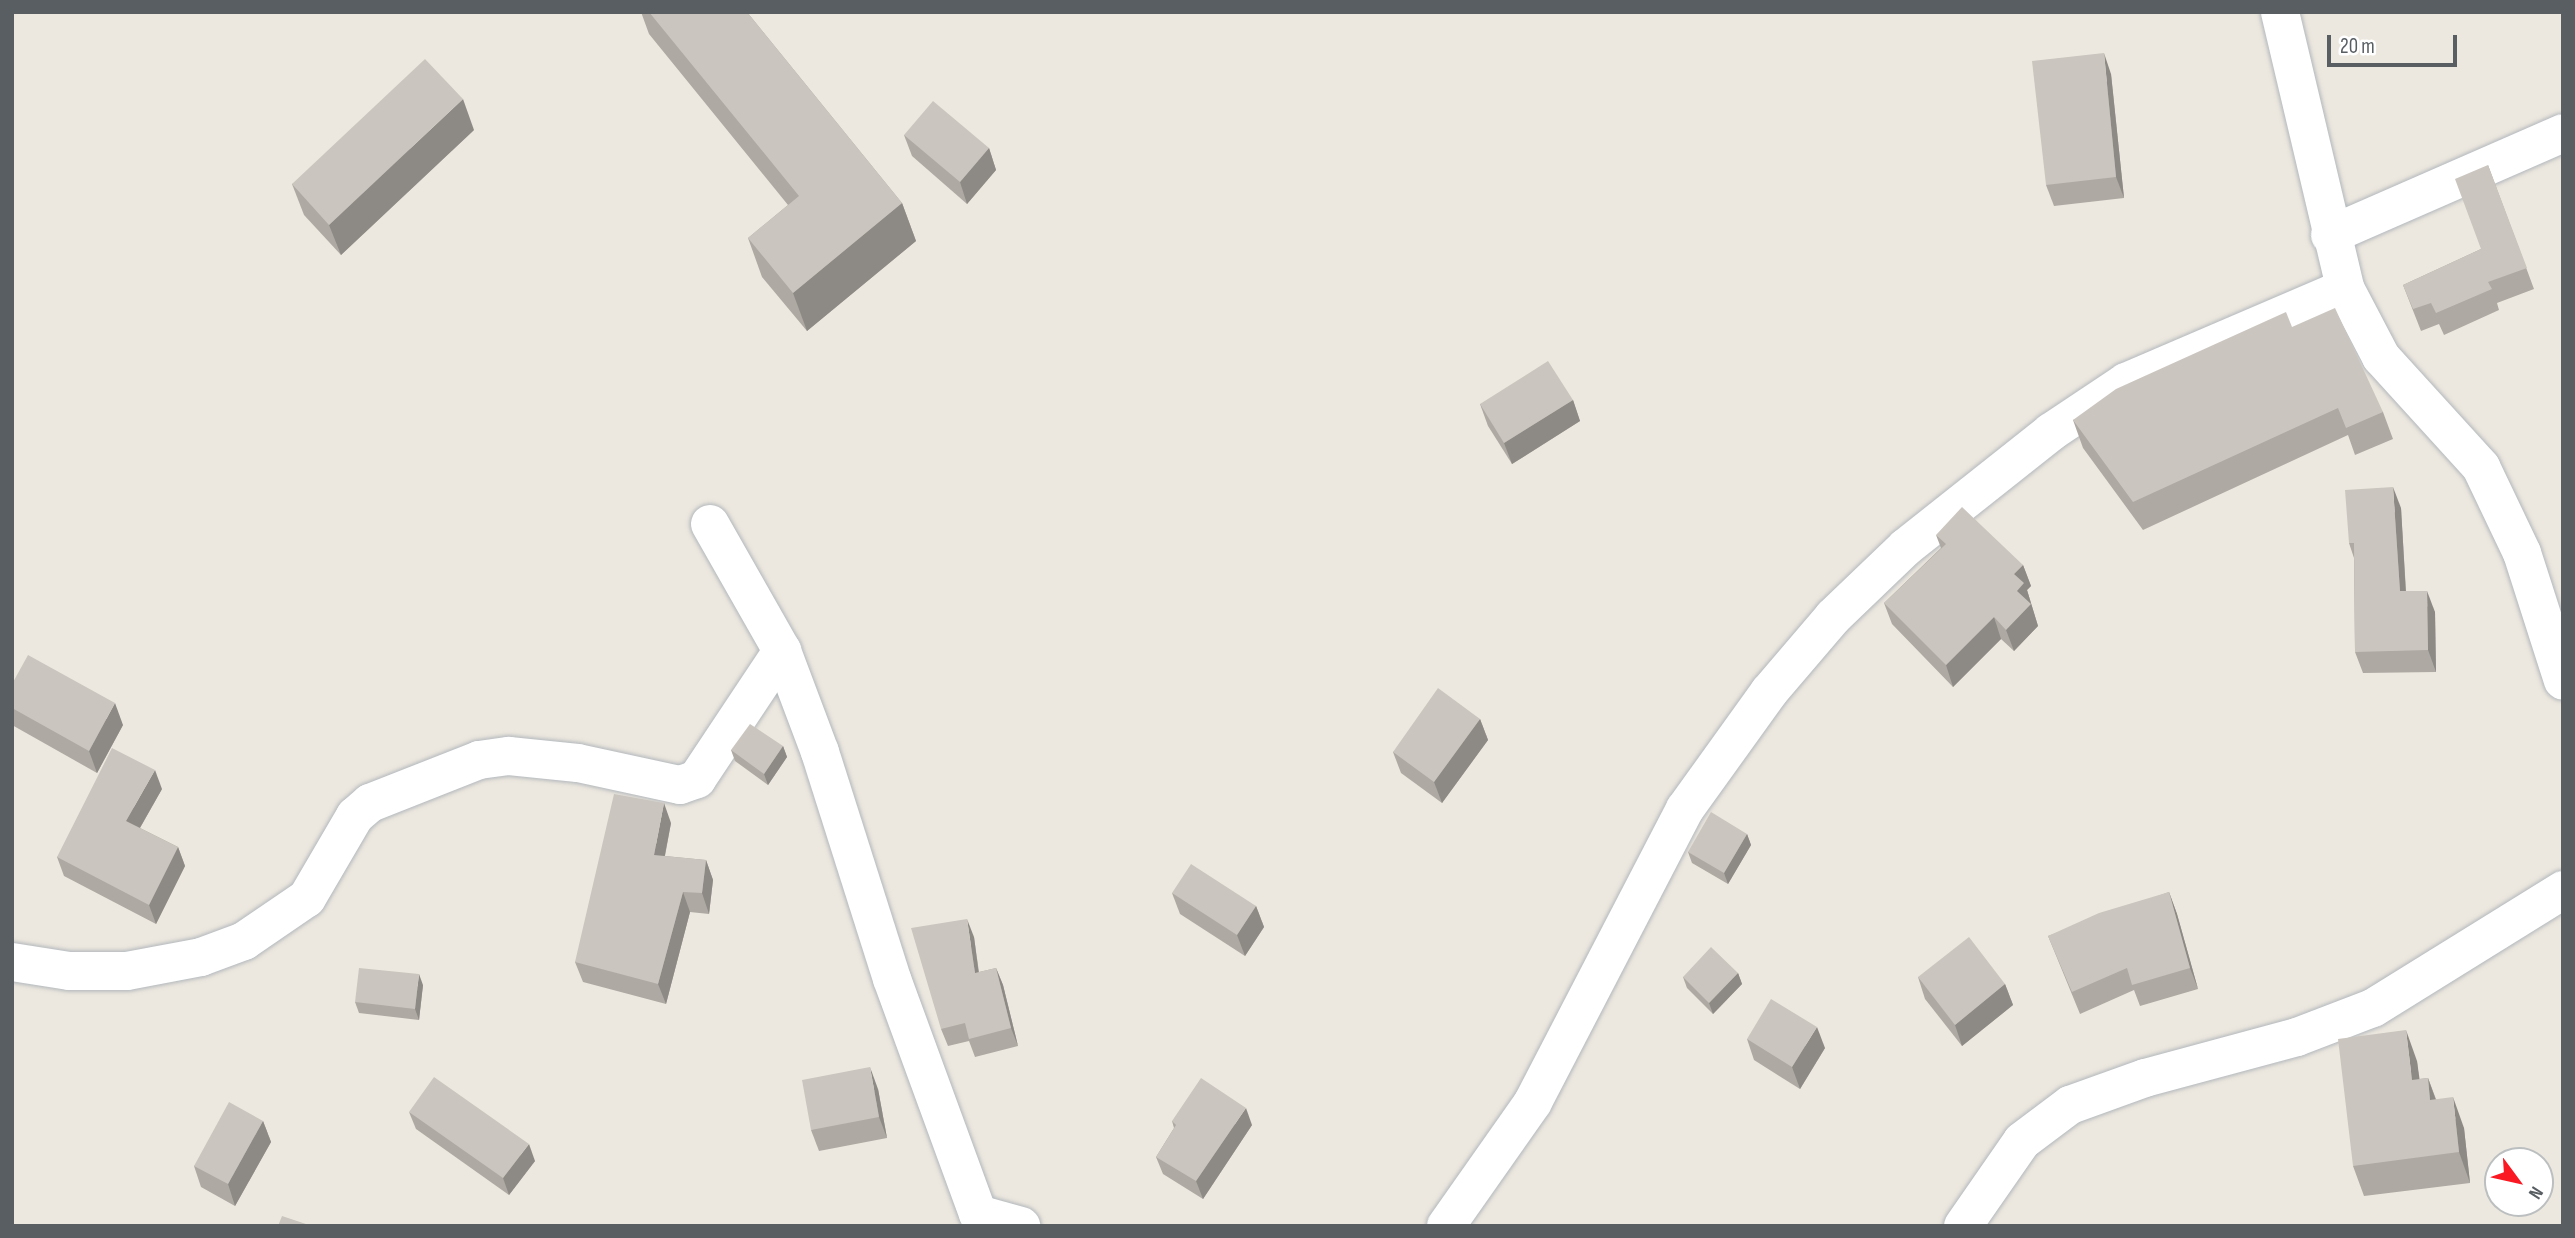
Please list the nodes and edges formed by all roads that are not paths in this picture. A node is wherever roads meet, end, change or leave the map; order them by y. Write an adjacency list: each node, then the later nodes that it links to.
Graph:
1 (2280, 12): 3 (street)
2 (2563, 133): 3 (street)
3 (2330, 235): 4 (street)
4 (2345, 288): 7 (street); 10 (street)
5 (710, 524): 6 (street)
6 (782, 652): 9 (street); 11 (street)
7 (2563, 681)
8 (2563, 890): 12 (street)
9 (12, 962)
10 (1441, 1225)
11 (1021, 1226)
12 (1963, 1226)

